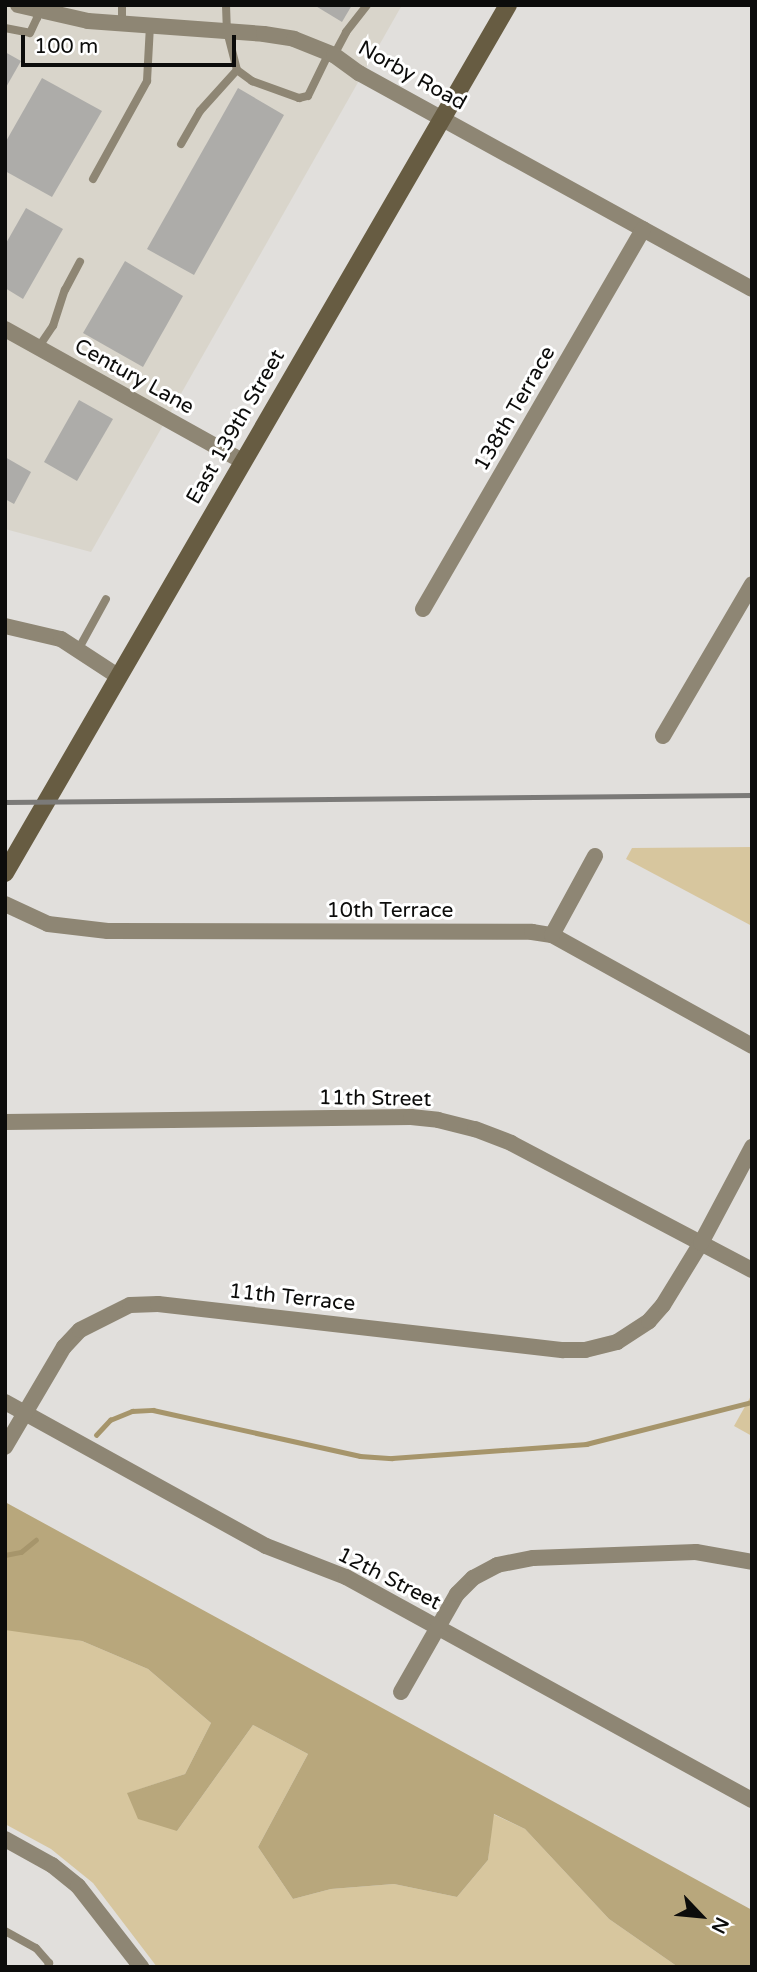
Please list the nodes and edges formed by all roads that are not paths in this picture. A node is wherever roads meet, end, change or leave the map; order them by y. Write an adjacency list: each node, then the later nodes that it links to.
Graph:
1 (18, 5): 6 (street, Norby Road)
2 (122, 5): 7 (lane)
3 (226, 5): 10 (lane)
4 (368, 5): 11 (lane)
5 (508, 5): 13 (street, East 139th Street)
6 (36, 10): 7 (street, Norby Road); 9 (lane)
7 (122, 24): 8 (street, Norby Road)
8 (150, 26): 10 (street, Norby Road); 15 (lane)
9 (5, 28)
10 (227, 31): 11 (street, Norby Road); 12 (lane)
11 (331, 54): 12 (lane); 13 (street, Norby Road)
12 (237, 70): 14 (lane)
13 (444, 117): 16 (street, Norby Road); 21 (street, East 139th Street)
14 (181, 144)
15 (93, 179)
16 (643, 229): 18 (street, Norby Road); 24 (street, 138th Terrace)
17 (80, 262): 20 (lane)
18 (752, 289)
19 (5, 330): 20 (street, Century Lane)
20 (38, 348): 21 (street, Century Lane)
21 (242, 461): 27 (street, East 139th Street)
22 (752, 584): 28 (street)
23 (106, 599): 26 (lane)
24 (423, 609)
25 (5, 626): 26 (street)
26 (78, 650): 27 (street)
27 (119, 677): 30 (street, East 139th Street)
28 (663, 736)
29 (595, 856): 32 (street)
30 (5, 873)
31 (5, 904): 32 (street, 10th Terrace)
32 (552, 935): 33 (street, 10th Terrace)
33 (752, 1046)
34 (5, 1122): 36 (street, 11th Street)
35 (752, 1147): 36 (street, 11th Terrace)
36 (701, 1243): 37 (street, 11th Street); 39 (street, 11th Terrace)
37 (752, 1270)
38 (5, 1402): 39 (street, 12th Street)
39 (24, 1412): 40 (street, 11th Terrace); 42 (street, 12th Street)
40 (5, 1447)
41 (752, 1562): 42 (street)
42 (436, 1626): 43 (street); 44 (street, 12th Street)
43 (401, 1692)
44 (752, 1800)
45 (5, 1839): 48 (street)
46 (5, 1931): 47 (lane)
47 (48, 1967)
48 (141, 1967)

